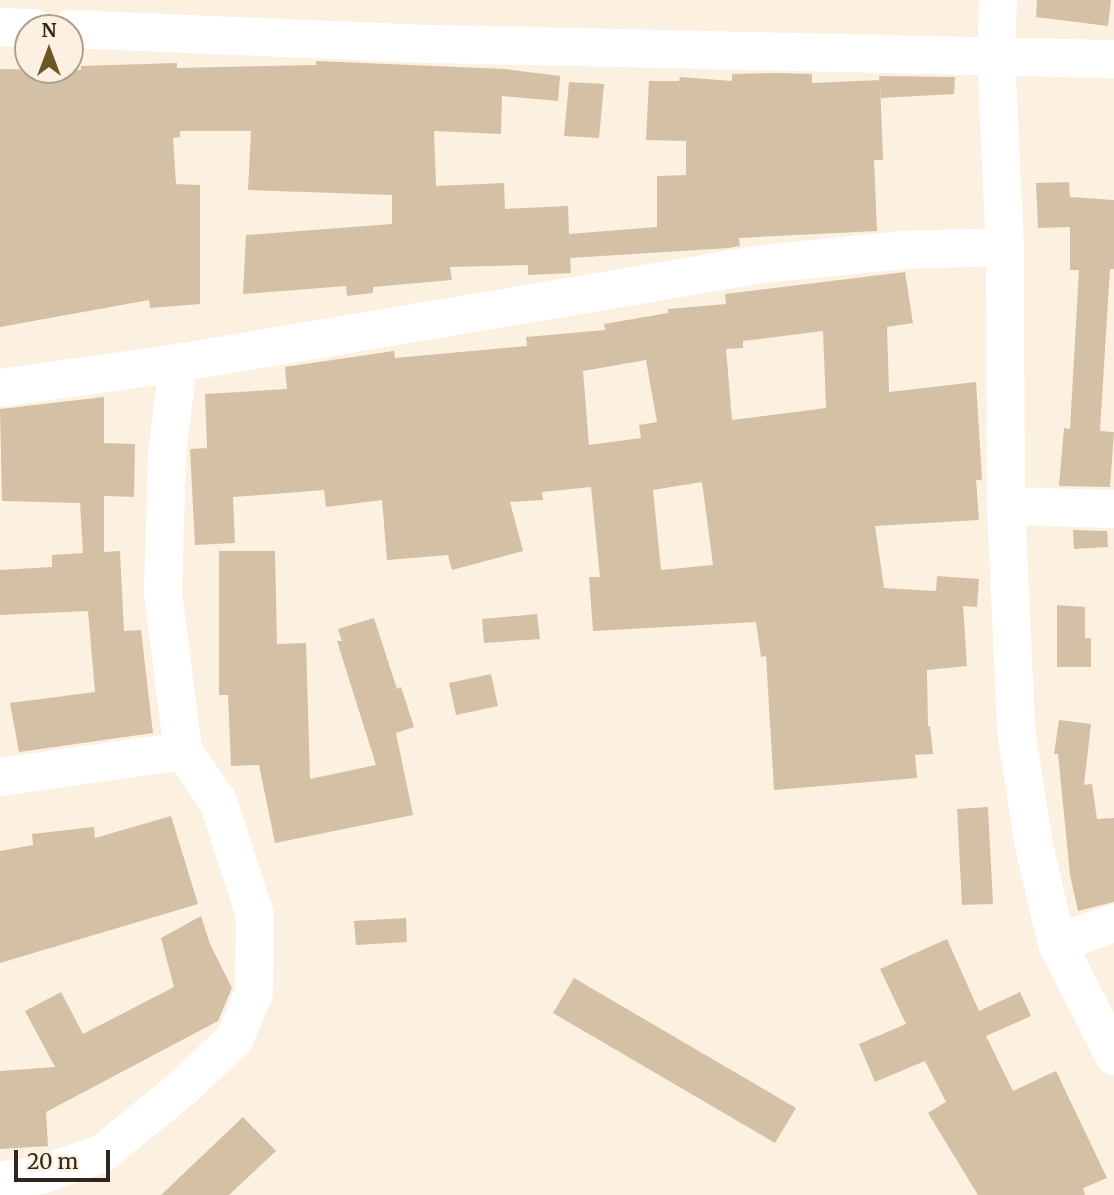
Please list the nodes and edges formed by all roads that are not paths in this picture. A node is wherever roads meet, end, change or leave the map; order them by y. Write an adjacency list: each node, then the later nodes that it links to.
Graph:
1 (998, 0): 3 (street)
2 (84, 30): 3 (street)
3 (996, 57): 4 (street); 5 (street)
4 (1114, 59)
5 (1005, 247): 6 (street); 8 (street)
6 (178, 363): 7 (street); 10 (street)
7 (0, 388)
8 (1006, 506): 9 (street); 13 (street)
9 (1114, 509)
10 (183, 751): 11 (street); 15 (street)
11 (0, 777)
12 (1114, 923): 13 (street)
13 (1058, 943): 14 (street)
14 (1114, 1056)
15 (71, 1179): 16 (street)
16 (0, 1181)

